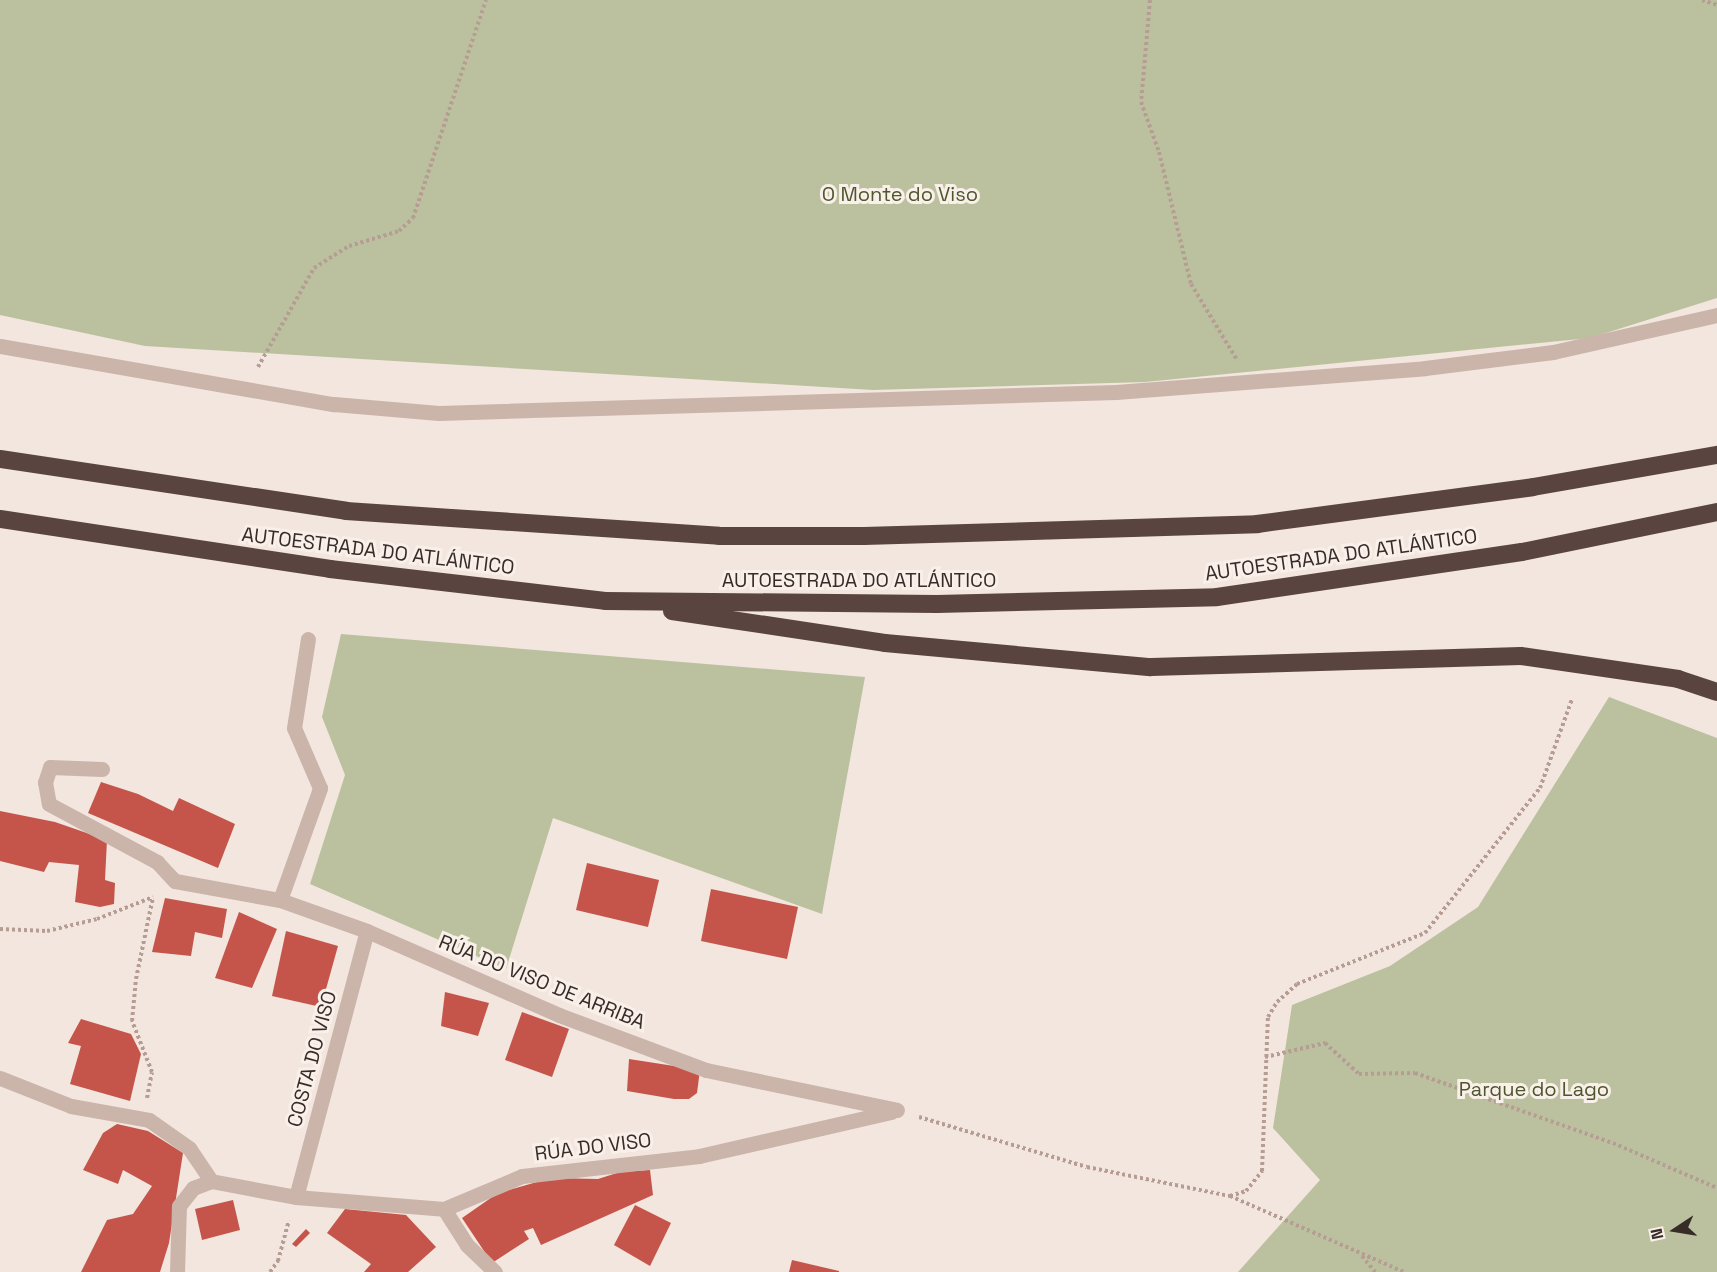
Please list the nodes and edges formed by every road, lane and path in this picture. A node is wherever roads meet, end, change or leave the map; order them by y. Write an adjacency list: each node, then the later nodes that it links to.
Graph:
1 (486, 0): 8 (path)
2 (1150, 0): 7 (path)
3 (1702, 0): 4 (path)
4 (1717, 5)
5 (1717, 315): 7 (street)
6 (0, 346): 8 (street)
7 (1248, 382): 8 (street)
8 (247, 389)
9 (1717, 455): 10 (highway, AUTOESTRADA DO ATLÁNTICO)
10 (0, 459)
11 (1717, 512): 13 (highway, AUTOESTRADA DO ATLÁNTICO)
12 (0, 519): 13 (highway, AUTOESTRADA DO ATLÁNTICO)
13 (605, 601): 15 (highway)
14 (308, 639): 20 (street)
15 (1717, 692)
16 (1572, 699): 23 (path)
17 (102, 769): 18 (street)
18 (175, 881): 19 (path); 20 (street, RÚA DO VISO DE ARRIBA)
19 (153, 897): 21 (path); 26 (path)
20 (280, 900): 22 (street, RÚA DO VISO DE ARRIBA)
21 (0, 929)
22 (367, 931): 25 (street, RÚA DO VISO DE ARRIBA); 30 (street, COSTA DO VISO)
23 (1265, 1057): 28 (path); 29 (path)
24 (0, 1078): 26 (street)
25 (897, 1110): 29 (path); 31 (street, RÚA DO VISO)
26 (149, 1120): 27 (street)
27 (211, 1181): 30 (street, RÚA DO VISO); 33 (street)
28 (1717, 1188)
29 (1230, 1196): 32 (path)
30 (296, 1197): 31 (street, RÚA DO VISO); 34 (path)
31 (444, 1209): 35 (street)
32 (1362, 1255): 36 (path); 37 (path)
33 (177, 1272)
34 (270, 1272)
35 (495, 1272)
36 (1375, 1272)
37 (1404, 1272)

